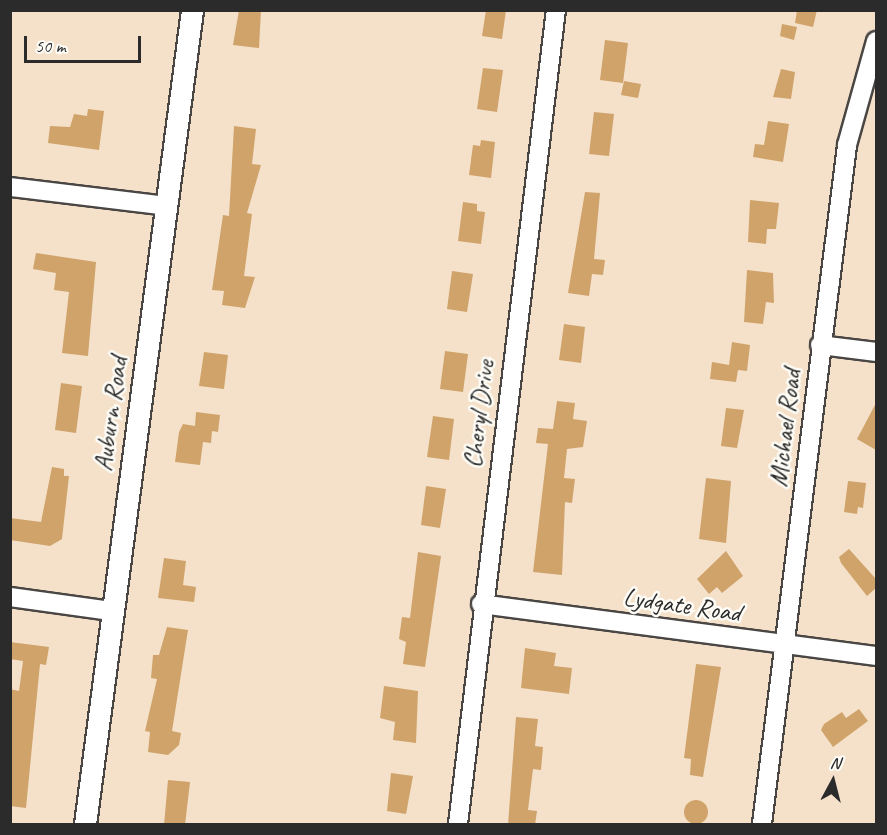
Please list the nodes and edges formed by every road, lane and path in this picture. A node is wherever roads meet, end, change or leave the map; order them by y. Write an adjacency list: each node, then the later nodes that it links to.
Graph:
1 (192, 10): 6 (street, Auburn Road)
2 (556, 10): 10 (street, Cheryl Drive)
3 (876, 41): 4 (street, Michael Road)
4 (873, 62): 7 (street, Michael Road)
5 (10, 187): 6 (street)
6 (168, 206): 11 (street, Auburn Road)
7 (820, 345): 8 (street); 12 (street, Michael Road)
8 (876, 352)
9 (10, 597): 11 (street)
10 (481, 604): 12 (street, Lydgate Road); 15 (street, Cheryl Drive)
11 (111, 611): 14 (street, Auburn Road)
12 (783, 645): 13 (street, Lydgate Road); 16 (street, Michael Road)
13 (876, 656)
14 (85, 825)
15 (458, 825)
16 (762, 825)

